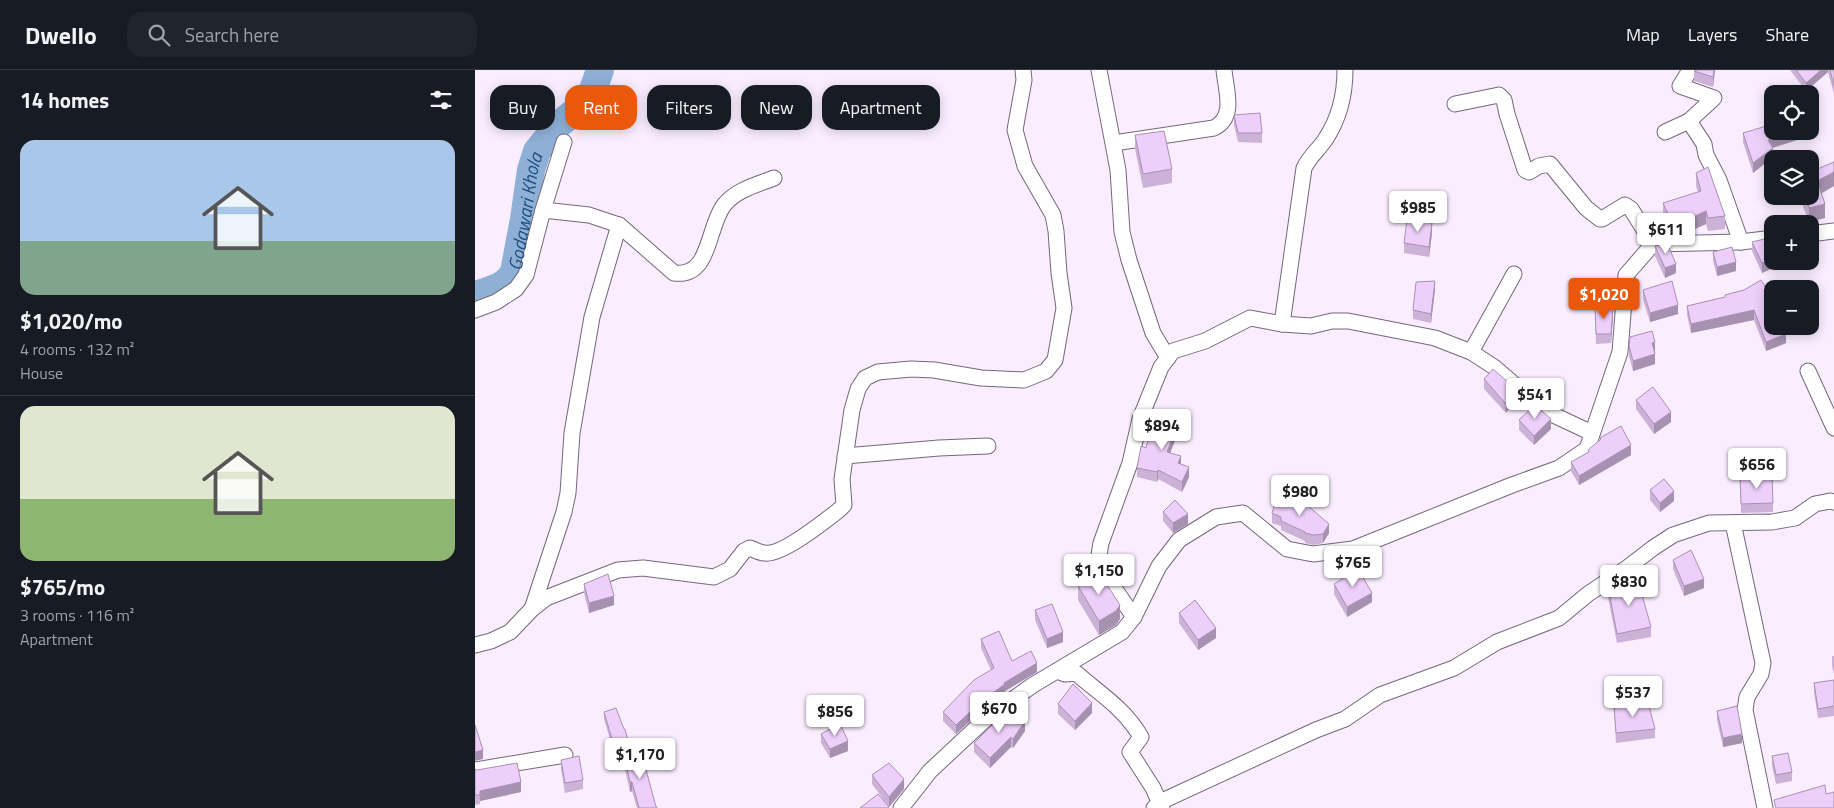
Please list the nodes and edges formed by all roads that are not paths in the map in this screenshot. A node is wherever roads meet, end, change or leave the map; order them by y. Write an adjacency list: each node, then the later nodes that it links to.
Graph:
1 (1023, 70): 28 (street)
2 (1099, 70): 10 (street)
3 (1224, 70): 10 (street)
4 (1345, 70): 21 (street)
5 (1690, 70): 7 (street)
6 (1455, 104): 18 (street)
7 (1689, 121): 8 (street); 17 (street)
8 (1665, 132)
9 (564, 142): 12 (street)
10 (1114, 143): 23 (street)
11 (774, 178): 13 (street)
12 (543, 210): 13 (street); 20 (street)
13 (619, 225): 31 (street)
14 (1834, 231): 15 (street)
15 (1819, 233)
16 (1764, 239): 17 (street)
17 (1741, 242): 18 (street)
18 (1653, 244): 26 (street)
19 (1514, 274): 22 (street)
20 (475, 310)
21 (1282, 324): 22 (street); 23 (street)
22 (1471, 352): 26 (street)
23 (1168, 358): 32 (street)
24 (1808, 371): 25 (street)
25 (1834, 428)
26 (1592, 433): 32 (street)
27 (988, 446): 28 (street)
28 (845, 456): 31 (street)
29 (1834, 502): 30 (street)
30 (1733, 523): 37 (street); 39 (street)
31 (532, 609): 33 (street)
32 (1134, 617): 34 (street)
33 (475, 645)
34 (1057, 671): 37 (street); 38 (street)
35 (565, 755): 36 (street)
36 (475, 770)
37 (1159, 806)
38 (901, 808)
39 (1765, 808)

